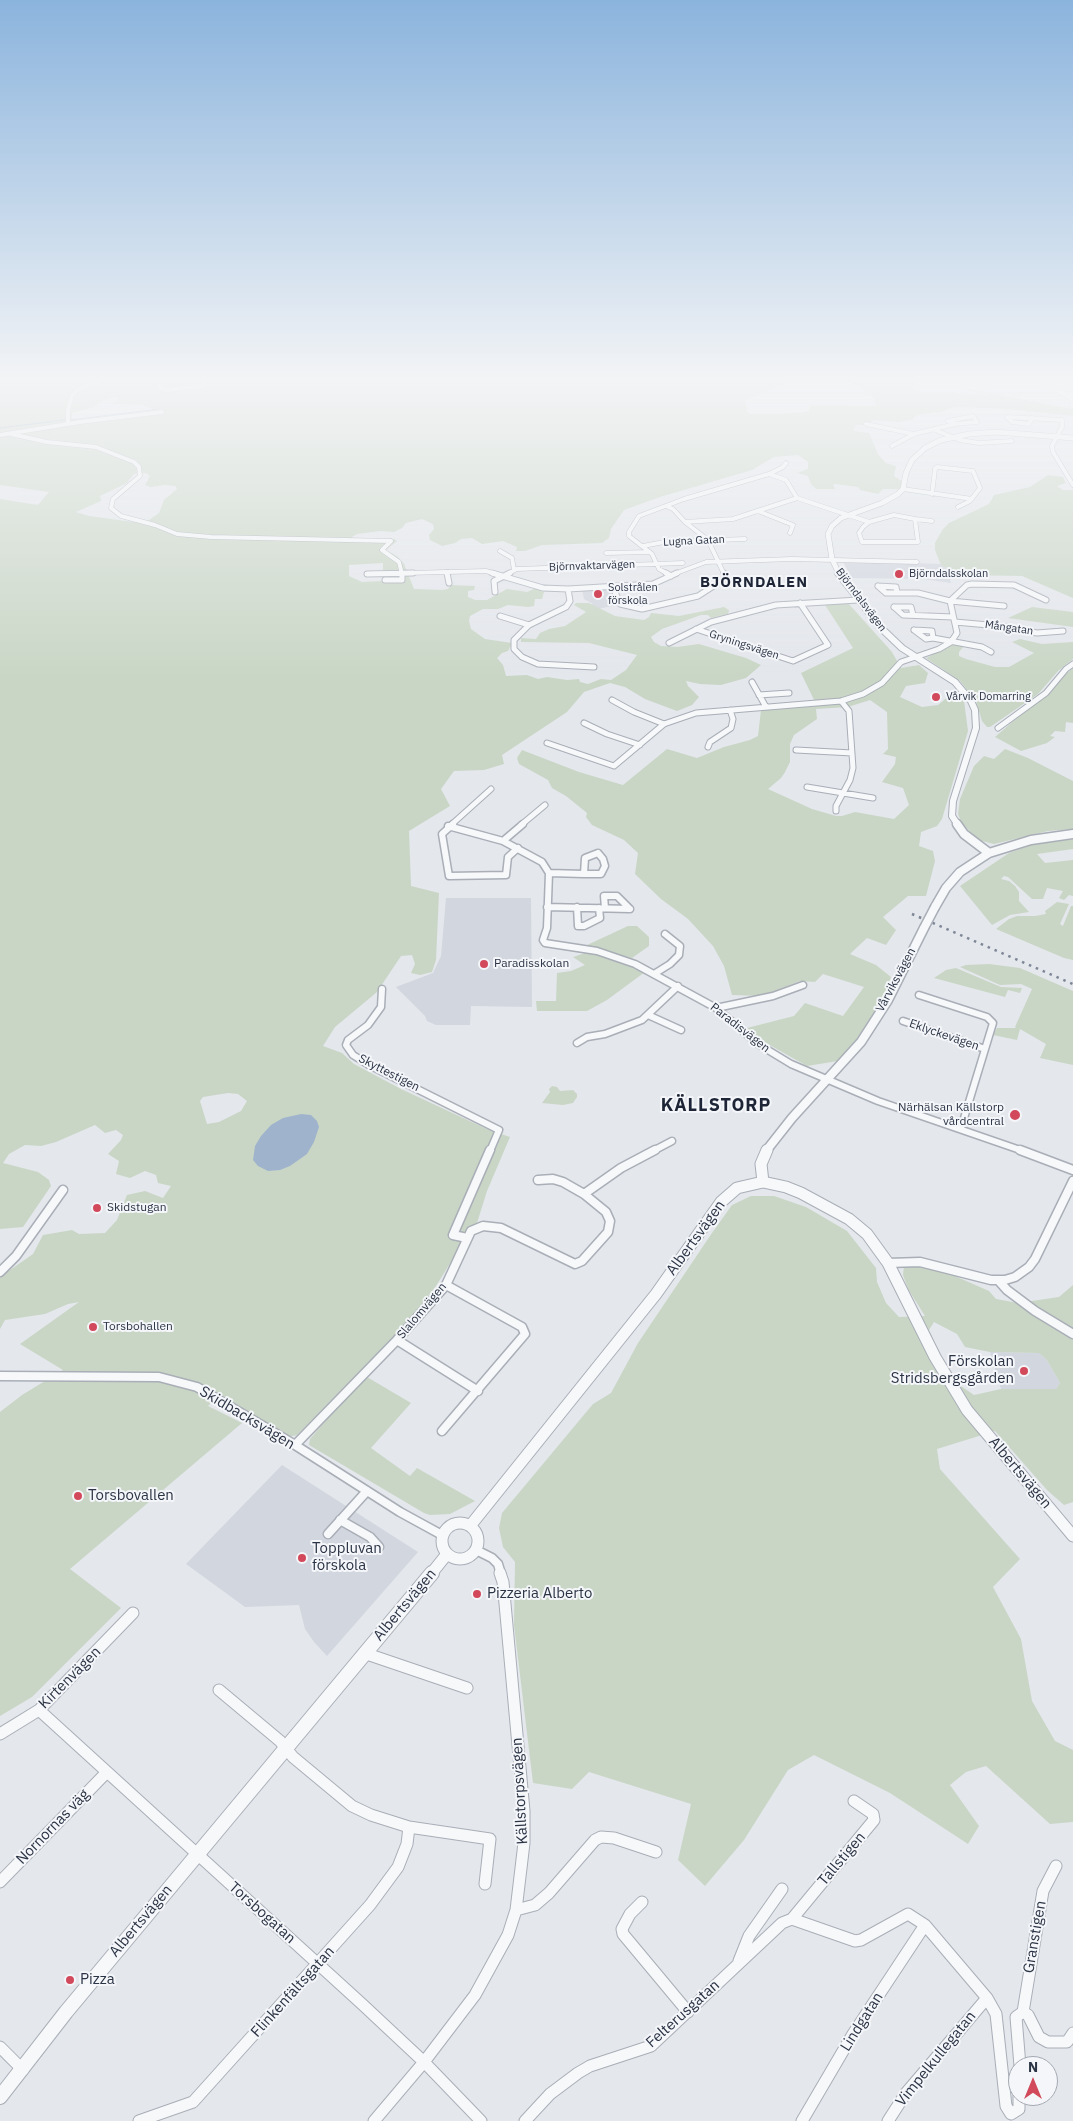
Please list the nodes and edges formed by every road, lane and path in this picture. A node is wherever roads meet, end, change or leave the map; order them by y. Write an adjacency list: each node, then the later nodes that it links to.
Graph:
1 (138, 479): 35 (street)
2 (753, 479): 13 (street)
3 (783, 479): 10 (street)
4 (905, 479): 7 (street)
5 (934, 479): 8 (street)
6 (977, 479): 11 (street)
7 (903, 489): 8 (street); 16 (street)
8 (932, 494): 9 (street)
9 (953, 497): 11 (street); 12 (street)
10 (797, 498): 15 (street); 16 (street)
11 (972, 499): 12 (street)
12 (963, 505): 14 (street)
13 (666, 506): 19 (street); 24 (street)
14 (958, 507)
15 (758, 511): 19 (street); 21 (street)
16 (848, 515): 20 (street); 28 (street)
17 (915, 519): 18 (street); 20 (street); 20 (street)
18 (932, 521)
19 (684, 522): 23 (street)
20 (870, 522)
21 (790, 534)
22 (745, 539): 23 (street, Lugna Gatan)
23 (708, 540): 24 (street, Lugna Gatan); 29 (street)
24 (643, 546): 26 (street)
25 (500, 551): 33 (street)
26 (650, 552): 27 (street); 32 (street)
27 (606, 553)
28 (832, 559): 29 (street, Björndalsvägen); 30 (street); 45 (street, Björndalsvägen)
29 (718, 562): 38 (street, Björndalsvägen); 41 (street)
30 (917, 562)
31 (682, 563): 32 (street, Björnvaktarvägen)
32 (656, 564): 33 (street, Björnvaktarvägen); 38 (street)
33 (514, 570): 37 (street, Björnvaktarvägen)
34 (447, 572): 35 (street, Björndalsvägen); 37 (street, Björndalsvägen); 40 (street)
35 (402, 573): 36 (street, Björndalsvägen); 39 (street, Björndalsvägen)
36 (367, 574)
37 (504, 576): 42 (street, Björndalsvägen); 43 (street)
38 (671, 576): 41 (street, Björndalsvägen)
39 (385, 580)
40 (449, 583)
41 (613, 587): 42 (street, Björndalsvägen)
42 (568, 589): 53 (street)
43 (495, 592)
44 (897, 593): 47 (street)
45 (858, 600): 48 (street, Gryningsvägen); 60 (street, Björndalsvägen)
46 (1046, 600): 47 (street)
47 (950, 601): 49 (street); 52 (street)
48 (800, 603): 54 (street, Gryningsvägen); 54 (street, Gryningsvägen)
49 (1004, 606)
50 (913, 615): 52 (street, Mångatan)
51 (500, 616): 53 (street)
52 (954, 619): 55 (street, Mångatan); 57 (street)
53 (529, 625): 62 (street)
54 (696, 629): 58 (street, Gryningsvägen)
55 (1063, 631)
56 (933, 638): 57 (street)
57 (951, 642): 59 (street); 60 (street)
58 (669, 643)
59 (991, 652)
60 (916, 657): 67 (street); 88 (street, Björndalsvägen)
61 (1073, 664): 72 (street)
62 (594, 667)
63 (752, 682): 65 (street)
64 (789, 693): 65 (street)
65 (760, 695): 68 (street)
66 (612, 700): 71 (street)
67 (841, 701): 68 (street); 77 (street)
68 (766, 707): 69 (street)
69 (730, 710): 71 (street); 75 (street)
70 (584, 723): 74 (street)
71 (664, 724): 74 (street)
72 (998, 728)
73 (547, 743): 74 (street)
74 (640, 745)
75 (708, 747)
76 (796, 750): 77 (street)
77 (852, 753): 80 (street)
78 (807, 787): 80 (street)
79 (491, 788): 84 (street)
80 (842, 794): 81 (street); 83 (street)
81 (873, 798)
82 (545, 805): 86 (street)
83 (836, 811)
84 (448, 826): 86 (street); 87 (street)
85 (1073, 834): 88 (street, Vårviksvägen)
86 (503, 841): 87 (street)
87 (518, 848): 89 (street)
88 (989, 853): 105 (street, Vårviksvägen, bridge)
89 (548, 873): 90 (street); 91 (street, Paradisvägen)
90 (584, 874)
91 (547, 907): 92 (street); 94 (street, Paradisvägen)
92 (577, 908): 92 (street)
93 (665, 934): 94 (street)
94 (654, 974): 96 (street, Paradisvägen)
95 (803, 985): 99 (street)
96 (678, 986): 99 (street, Paradisvägen); 100 (street)
97 (382, 989): 114 (street, Skyttestigen)
98 (919, 995): 104 (street, Eklyckevägen)
99 (716, 1008): 105 (street, Paradisvägen)
100 (648, 1015): 102 (street); 103 (street)
101 (903, 1021): 104 (street, Eklyckevägen)
102 (681, 1030)
103 (577, 1043)
104 (985, 1049): 106 (street, Eklyckevägen)
105 (827, 1080): 106 (street, Paradisvägen); 111 (street, Vårviksvägen)
106 (961, 1128): 108 (street, Paradisvägen)
107 (672, 1141): 113 (street)
108 (1073, 1170)
109 (538, 1180): 113 (street)
110 (1073, 1181): 117 (street)
111 (762, 1182): 115 (street, Albertsvägen); 127 (street, Albertsvägen)
112 (63, 1190): 116 (street)
113 (584, 1194): 114 (street)
114 (467, 1238): 118 (street, Slalomvägen)
115 (888, 1263): 117 (street); 130 (street, Albertsvägen)
116 (0, 1272)
117 (999, 1280): 119 (street)
118 (446, 1285): 120 (street, Slalomvägen); 122 (street)
119 (1073, 1334)
120 (397, 1340): 122 (street); 124 (street, Slalomvägen)
121 (0, 1376): 124 (street, Skidbacksvägen)
122 (478, 1391): 123 (street)
123 (442, 1431)
124 (295, 1445): 125 (street, Skidbacksvägen)
125 (367, 1491): 126 (street); 129 (street, Skidbacksvägen)
126 (340, 1520): 128 (street); 131 (street)
127 (470, 1526): 129 (street); 132 (street)
128 (328, 1534)
129 (442, 1535): 133 (street)
130 (1073, 1536)
131 (379, 1547)
132 (476, 1550): 133 (street); 151 (street, Källstorpsvägen)
133 (447, 1554): 135 (street, Albertsvägen)
134 (133, 1613): 138 (street, Kirtenvägen)
135 (364, 1652): 136 (street); 140 (street, Albertsvägen)
136 (467, 1688)
137 (219, 1690): 140 (street)
138 (39, 1710): 139 (street, Kirtenvägen); 141 (street, Torsbogatan)
139 (0, 1734)
140 (286, 1747): 143 (street); 145 (street, Albertsvägen)
141 (107, 1772): 145 (street, Torsbogatan); 147 (street, Nornornas väg)
142 (854, 1801): 152 (street, Tallstigen)
143 (409, 1827): 148 (street); 155 (street, Flinkenfältsgatan)
144 (656, 1852): 151 (street)
145 (198, 1854): 155 (street, Torsbogatan); 163 (street, Albertsvägen)
146 (1056, 1866): 158 (street, Granstigen)
147 (0, 1882)
148 (485, 1884)
149 (782, 1889): 154 (street, Felterusgatan)
150 (642, 1902): 157 (street)
151 (516, 1910): 162 (street, Källstorpsvägen)
152 (792, 1919): 153 (street); 154 (street, Felterusgatan)
153 (925, 1925): 156 (street); 171 (street, Lindgatan)
154 (738, 1963): 157 (street, Felterusgatan)
155 (319, 1964): 162 (street, Torsbogatan); 167 (street, Flinkenfältsgatan)
156 (987, 1998): 166 (street); 172 (street, Vimpelkullegatan)
157 (688, 2012): 170 (street, Felterusgatan)
158 (1023, 2012): 159 (street); 161 (street, Granstigen)
159 (1073, 2033)
160 (0, 2048): 163 (street)
161 (1019, 2056)
162 (424, 2062): 168 (street, Källstorpsvägen); 169 (street, Torsbogatan)
163 (23, 2070): 164 (street, Albertsvägen)
164 (0, 2097)
165 (1019, 2106): 166 (street)
166 (1011, 2117)
167 (139, 2121)
168 (374, 2121)
169 (481, 2121)
170 (525, 2121)
171 (802, 2121)
172 (888, 2121)

